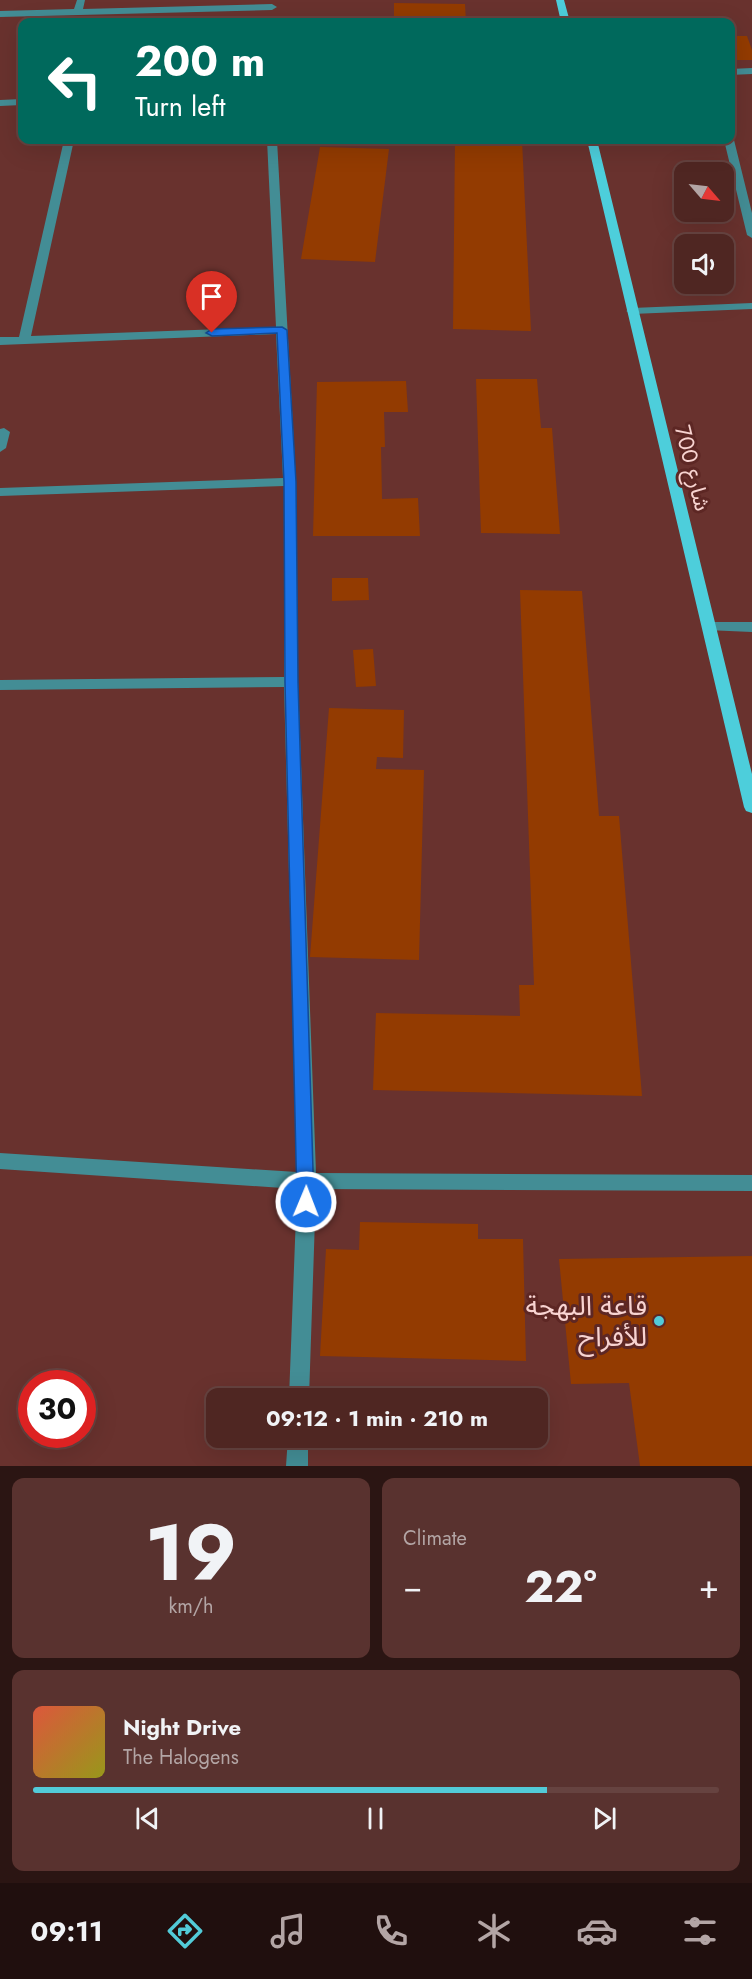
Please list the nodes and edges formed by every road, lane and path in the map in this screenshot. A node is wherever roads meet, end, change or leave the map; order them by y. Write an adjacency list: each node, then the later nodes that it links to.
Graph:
1 (81, 0): 4 (street)
2 (561, 0): 6 (main road)
3 (272, 7): 4 (street)
4 (78, 12): 5 (street)
5 (0, 14)
6 (565, 18)
7 (752, 71): 8 (street)
8 (735, 72)
9 (18, 102): 10 (street)
10 (0, 103)
11 (68, 144): 19 (street)
12 (272, 144): 18 (street)
13 (593, 144): 17 (main road, شارع 700)
14 (730, 144): 15 (street)
15 (752, 235)
16 (752, 306): 17 (street)
17 (632, 311): 25 (main road, شارع 700)
18 (282, 330): 19 (street); 23 (street)
19 (24, 340): 20 (street)
20 (0, 341)
21 (4, 432): 22 (street)
22 (0, 448)
23 (290, 482): 24 (street); 27 (street)
24 (0, 492)
25 (711, 627): 26 (street); 29 (main road, شارع 700)
26 (752, 627)
27 (291, 682): 28 (street); 31 (street)
28 (0, 685)
29 (752, 807)
30 (0, 1161): 31 (street)
31 (307, 1180): 32 (street); 33 (street)
32 (752, 1183)
33 (299, 1388)
34 (298, 1448): 35 (street)
35 (297, 1466)

